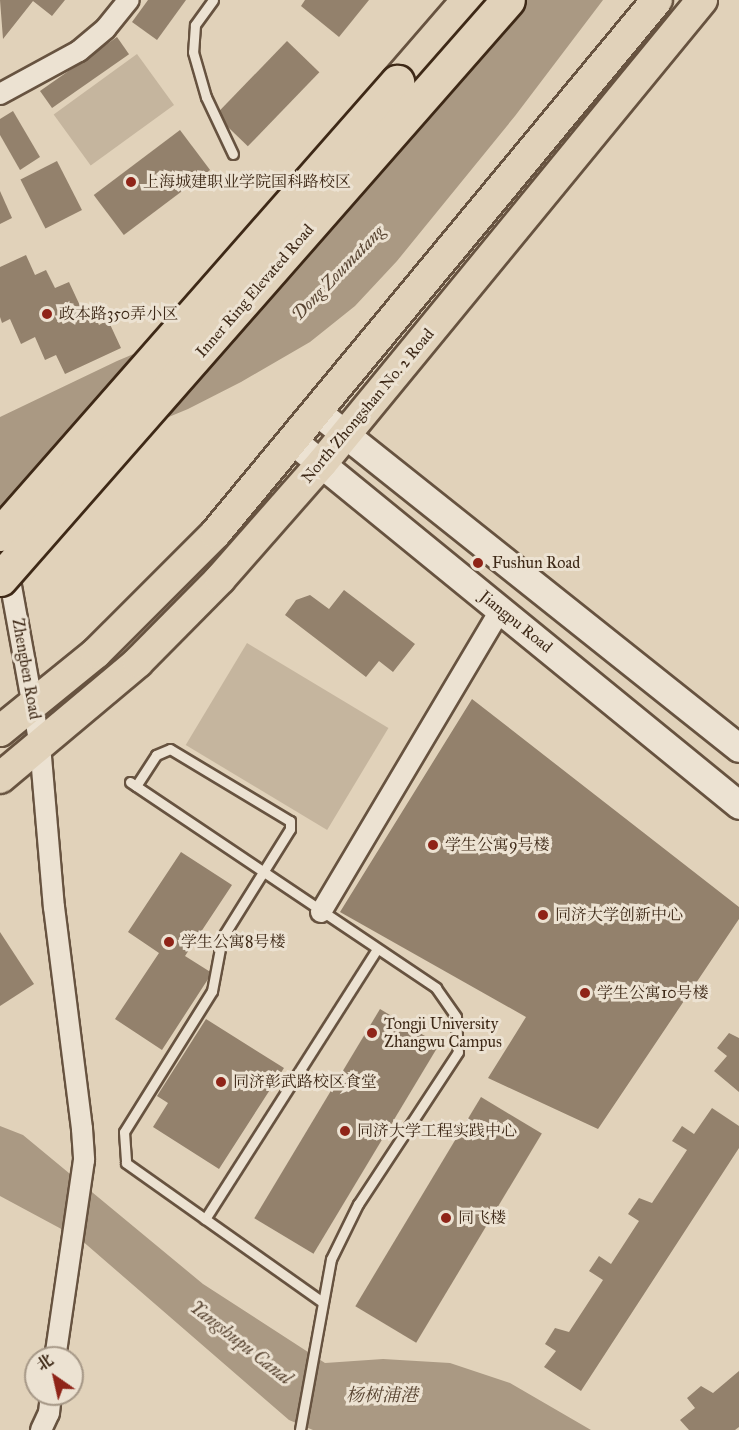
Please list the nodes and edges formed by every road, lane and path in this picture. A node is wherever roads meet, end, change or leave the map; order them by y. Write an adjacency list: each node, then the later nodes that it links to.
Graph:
1 (129, 0): 9 (street)
2 (213, 0): 10 (lane)
3 (453, 0): 8 (highway)
4 (468, 0): 8 (highway, Inner Ring Elevated Road)
5 (508, 0): 16 (highway, Inner Ring Elevated Road, bridge)
6 (657, 0): 11 (main road)
7 (702, 0): 12 (main road, North Zhongshan No. 2 Road)
8 (397, 82): 16 (highway, Inner Ring Elevated Road, bridge)
9 (0, 94)
10 (233, 154)
11 (316, 411): 12 (main road); 13 (main road)
12 (346, 434): 14 (main road, North Zhongshan No. 2 Road); 21 (main road)
13 (292, 440): 14 (main road, Jiangpu Road); 18 (main road)
14 (322, 463): 20 (main road, North Zhongshan No. 2 Road); 23 (main road, Jiangpu Road)
15 (0, 523): 16 (street, Zhengben Road)
16 (2, 556): 18 (street, Zhengben Road)
17 (501, 609): 25 (street)
18 (34, 702): 19 (main road); 20 (street, Zhengben Road)
19 (0, 731)
20 (39, 745): 22 (main road, North Zhongshan No. 2 Road); 29 (street, Zhengben Road)
21 (739, 748)
22 (0, 778)
23 (739, 805)
24 (262, 873): 24 (lane); 25 (lane); 27 (lane)
25 (321, 912): 26 (lane)
26 (377, 949): 27 (lane); 28 (lane)
27 (206, 1219): 28 (lane)
28 (322, 1302): 32 (lane)
29 (56, 1346)
30 (50, 1406): 31 (street)
31 (41, 1430)
32 (300, 1430)

